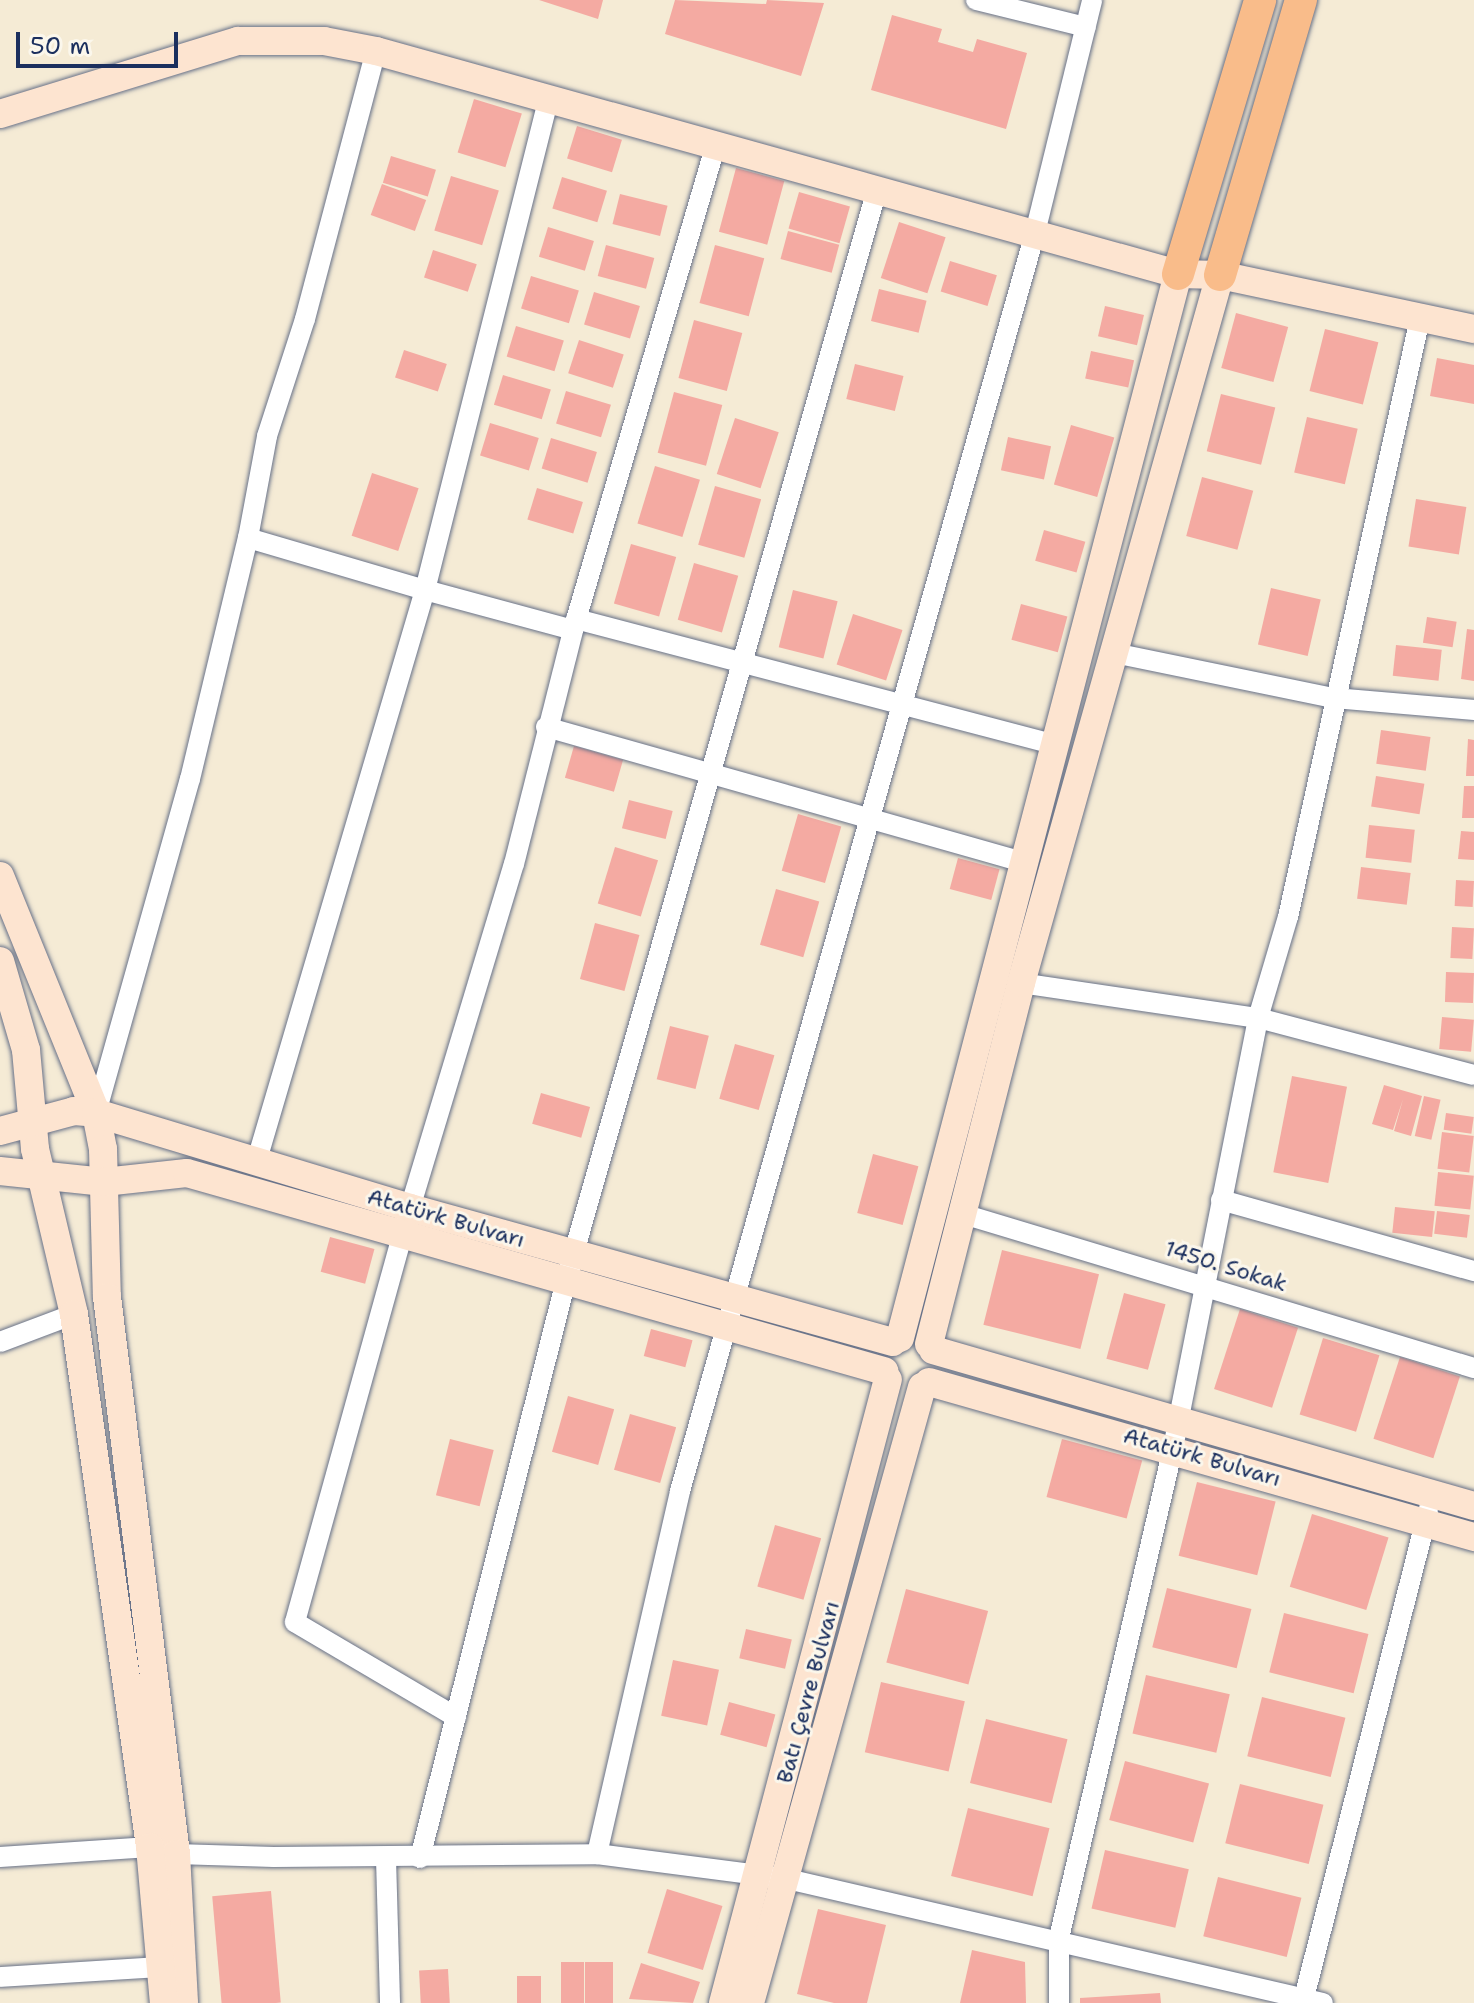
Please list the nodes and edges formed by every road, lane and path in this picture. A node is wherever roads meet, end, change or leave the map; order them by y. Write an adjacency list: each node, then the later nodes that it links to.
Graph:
1 (976, 0): 5 (street)
2 (1092, 0): 5 (street)
3 (1260, 0): 12 (main road)
4 (1301, 0): 13 (main road)
5 (1086, 27): 11 (street)
6 (376, 51): 7 (main road); 8 (main road); 16 (street)
7 (548, 101): 9 (main road); 17 (street)
8 (0, 114)
9 (716, 144): 10 (main road); 18 (street)
10 (876, 193): 11 (main road); 20 (street)
11 (1034, 237): 12 (main road); 22 (street)
12 (1178, 274): 13 (main road); 25 (main road)
13 (1220, 275): 14 (main road); 19 (main road)
14 (1420, 318): 15 (main road); 21 (street)
15 (1474, 329)
16 (248, 538): 17 (street); 34 (street)
17 (425, 590): 18 (street); 37 (street)
18 (574, 624): 20 (street); 24 (street)
19 (1114, 653): 21 (street); 31 (main road)
20 (741, 663): 22 (street); 26 (street)
21 (1334, 698): 23 (street); 32 (street)
22 (903, 705): 25 (street); 27 (street)
23 (1474, 710)
24 (546, 727): 26 (street); 42 (street)
25 (1053, 744): 28 (main road)
26 (709, 772): 27 (street); 45 (street)
27 (871, 820): 28 (street); 49 (street)
28 (1022, 862): 52 (main road)
29 (0, 876): 34 (main road)
30 (0, 961): 35 (main road)
31 (1021, 983): 32 (street); 43 (main road)
32 (1258, 1018): 33 (street); 41 (street)
33 (1474, 1075)
34 (96, 1113): 35 (main road, Atatürk Bulvarı); 37 (main road, Atatürk Bulvarı); 40 (main road)
35 (33, 1121): 36 (main road, Atatürk Bulvarı); 39 (main road)
36 (0, 1131)
37 (256, 1163): 42 (main road, Atatürk Bulvarı)
38 (0, 1171): 39 (main road, Atatürk Bulvarı)
39 (44, 1175): 40 (main road, Atatürk Bulvarı); 50 (main road)
40 (104, 1182): 44 (main road, Atatürk Bulvarı); 65 (main road)
41 (1221, 1200): 46 (street); 48 (street)
42 (410, 1208): 44 (street); 45 (main road, Atatürk Bulvarı)
43 (963, 1214): 48 (street, 1450. Sokak); 54 (main road)
44 (402, 1237): 47 (main road, Atatürk Bulvarı); 64 (street)
45 (573, 1254): 47 (street); 49 (main road, Atatürk Bulvarı)
46 (1474, 1271)
47 (565, 1284): 51 (main road, Atatürk Bulvarı); 64 (street)
48 (1204, 1284): 55 (street, 1450. Sokak); 58 (street)
49 (737, 1301): 51 (street); 52 (main road, Atatürk Bulvarı)
50 (74, 1314): 53 (street); 65 (main road)
51 (728, 1330): 56 (main road, Atatürk Bulvarı); 66 (street)
52 (897, 1340): 54 (main road); 56 (main road)
53 (0, 1342)
54 (931, 1347): 57 (main road); 58 (main road, Atatürk Bulvarı)
55 (1474, 1368)
56 (886, 1375): 57 (main road); 70 (main road, Batı Çevre Bulvarı)
57 (926, 1384): 59 (main road, Atatürk Bulvarı); 70 (main road, Batı Çevre Bulvarı)
58 (1177, 1419): 59 (street); 60 (main road, Atatürk Bulvarı)
59 (1173, 1448): 62 (main road, Atatürk Bulvarı); 71 (street)
60 (1431, 1492): 61 (main road, Atatürk Bulvarı); 62 (street)
61 (1474, 1506)
62 (1426, 1522): 63 (main road, Atatürk Bulvarı); 74 (street)
63 (1474, 1537)
64 (456, 1717): 69 (street)
65 (163, 1851): 67 (street); 68 (street); 72 (main road); 76 (main road)
66 (597, 1854): 69 (street); 70 (street)
67 (0, 1857)
68 (386, 1858): 69 (street); 77 (street)
69 (420, 1858)
70 (771, 1877): 71 (street); 78 (main road, Batı Çevre Bulvarı); 79 (main road, Batı Çevre Bulvarı)
71 (1059, 1938): 74 (street); 80 (street)
72 (158, 1967): 73 (street); 75 (main road)
73 (0, 1977)
74 (1314, 2001)
75 (164, 2003)
76 (184, 2003)
77 (390, 2003)
78 (723, 2003)
79 (750, 2003)
80 (1059, 2003)

